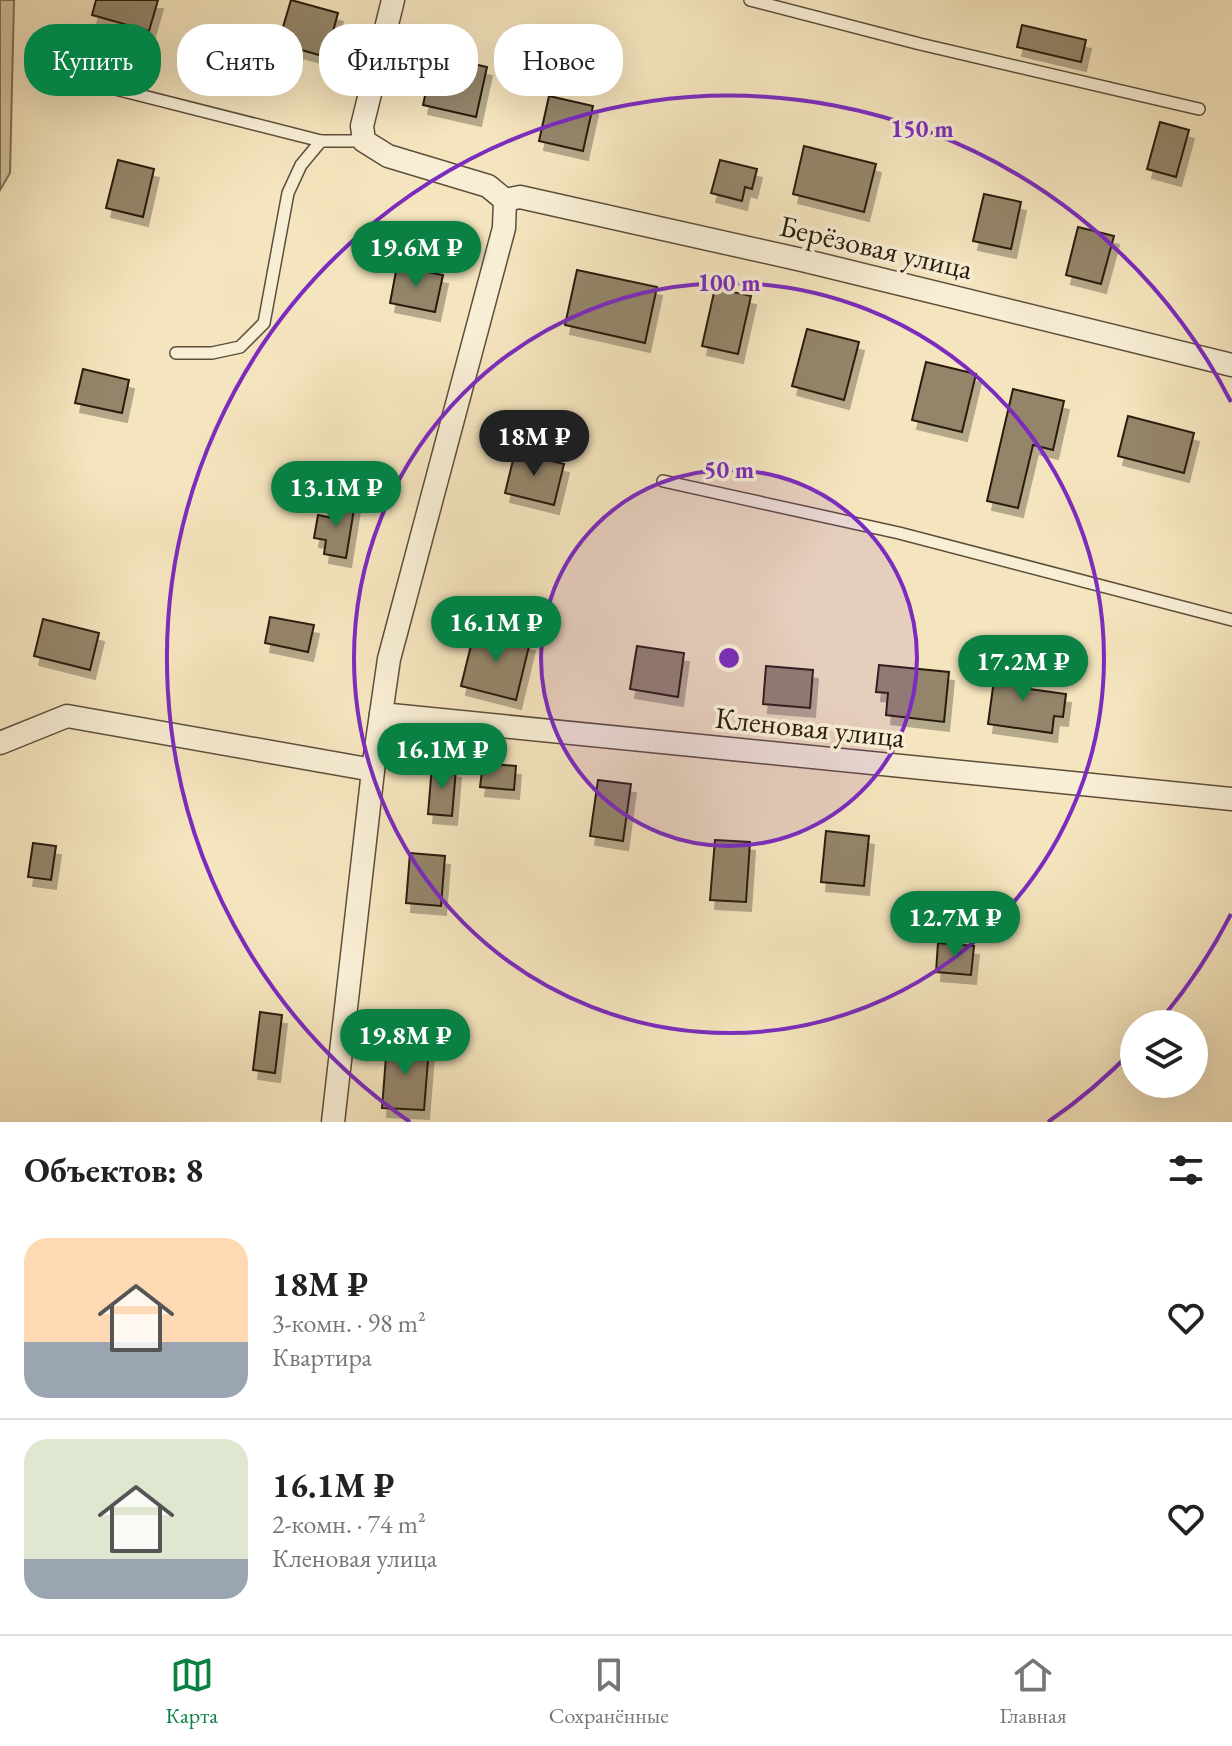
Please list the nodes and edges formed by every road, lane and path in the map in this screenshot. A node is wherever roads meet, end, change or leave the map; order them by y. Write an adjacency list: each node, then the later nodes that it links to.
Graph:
1 (393, 0): 6 (street)
2 (750, 0): 4 (lane)
3 (143, 96): 5 (lane)
4 (1199, 109)
5 (321, 141): 6 (lane); 8 (lane)
6 (364, 141): 7 (street)
7 (505, 200): 9 (street, Берёзовая улица); 12 (street)
8 (176, 353)
9 (1232, 365)
10 (663, 481): 11 (lane)
11 (1232, 620)
12 (381, 714): 14 (street); 15 (street, Кленовая улица)
13 (0, 743): 14 (street)
14 (373, 770): 16 (street)
15 (1232, 799)
16 (333, 1122)

